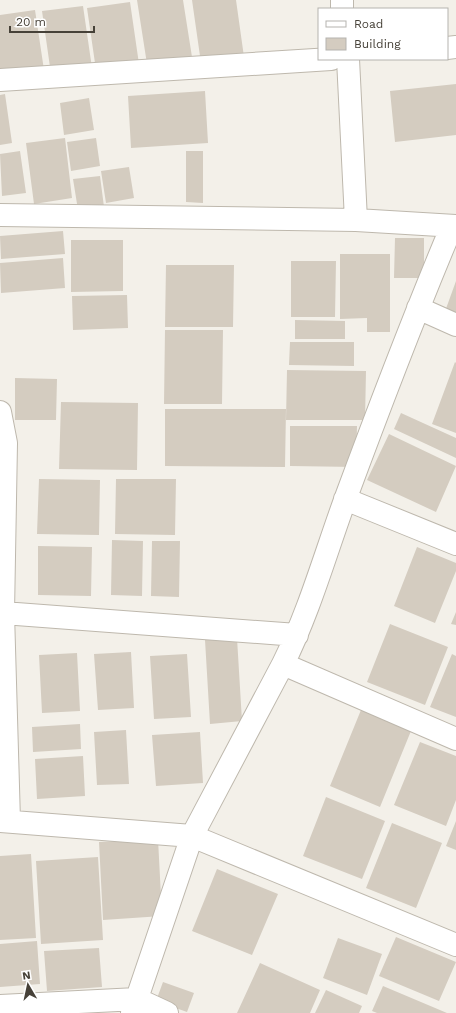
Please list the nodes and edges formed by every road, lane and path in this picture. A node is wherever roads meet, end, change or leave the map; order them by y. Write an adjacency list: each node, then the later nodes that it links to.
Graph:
1 (318, 60): 3 (street)
2 (348, 60): 5 (street)
3 (0, 80)
4 (0, 215): 5 (street)
5 (356, 220): 6 (street)
6 (454, 226): 7 (street)
7 (418, 308): 8 (street); 10 (street)
8 (456, 325)
9 (0, 412): 12 (street)
10 (345, 499): 11 (street); 13 (street)
11 (456, 544)
12 (2, 613): 13 (street); 16 (street)
13 (298, 635): 14 (street)
14 (283, 664): 15 (street); 17 (street)
15 (456, 739)
16 (5, 821): 17 (street)
17 (192, 836): 18 (street); 20 (street)
18 (456, 945)
19 (0, 1006): 20 (street)
20 (134, 1006): 21 (street)
21 (167, 1013)

